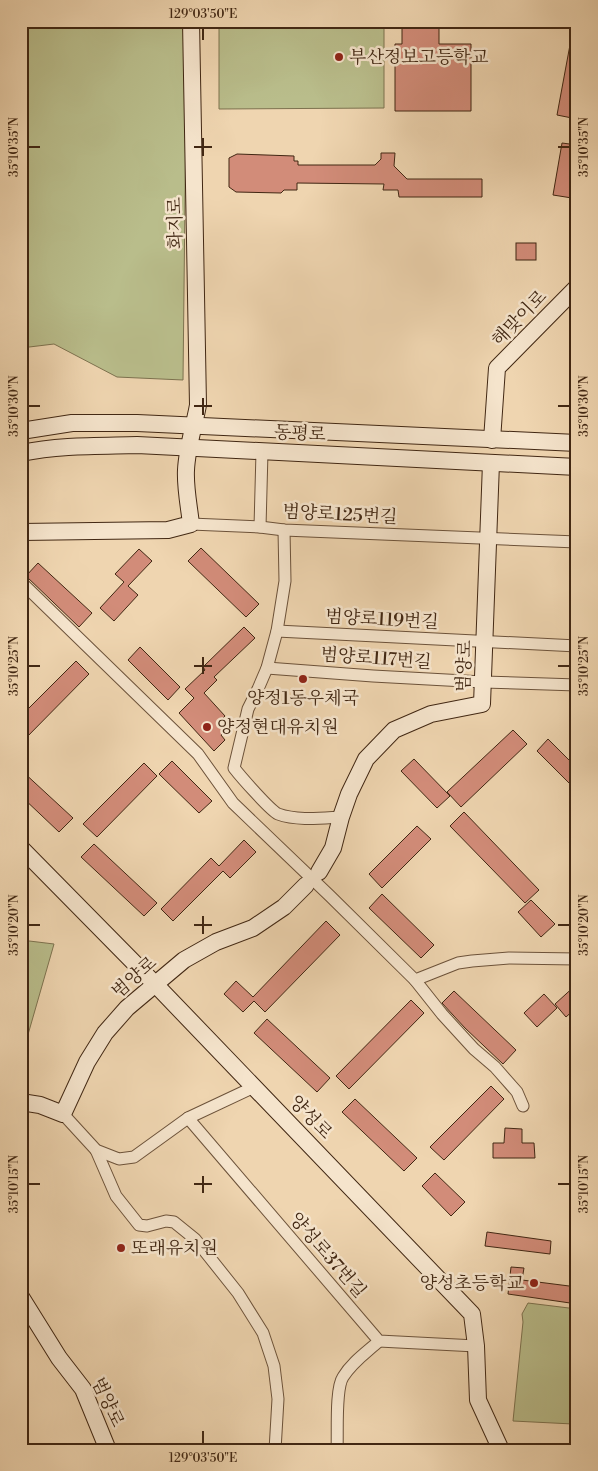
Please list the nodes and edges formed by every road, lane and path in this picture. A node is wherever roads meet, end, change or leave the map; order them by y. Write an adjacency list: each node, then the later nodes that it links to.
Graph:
1 (191, 21): 3 (street, 화지로)
2 (577, 287): 5 (street, 해맞이로)
3 (195, 425): 4 (street, 동평로); 5 (street, 동평로); 7 (street, 화지로)
4 (21, 431)
5 (492, 440): 6 (street, 동평로)
6 (577, 443)
7 (188, 447): 8 (street, 동평로); 9 (street, 동평로); 12 (street, 화지로)
8 (262, 452): 10 (street, 동평로); 13 (street)
9 (21, 453)
10 (491, 463): 11 (street, 동평로); 16 (street, 범양로)
11 (577, 467)
12 (191, 524): 13 (street, 범양로125번길); 15 (street)
13 (260, 527): 14 (street, 범양로125번길)
14 (284, 530): 16 (street, 범양로125번길); 19 (street)
15 (21, 532)
16 (488, 537): 17 (street, 범양로125번길); 20 (street, 범양로)
17 (577, 542)
18 (21, 582): 26 (street)
19 (277, 631): 20 (street, 범양로119번길); 22 (street)
20 (484, 642): 21 (street, 범양로119번길); 23 (street, 범양로)
21 (577, 646)
22 (267, 668): 23 (street, 범양로117번길); 25 (street)
23 (483, 682): 24 (street, 범양로117번길); 27 (street, 범양로)
24 (577, 685)
25 (234, 768): 26 (street); 27 (street)
26 (219, 782): 32 (street)
27 (341, 817): 29 (street, 범양로)
28 (21, 848): 33 (street, 양성로)
29 (319, 872)
30 (306, 885): 33 (street, 범양로)
31 (577, 959): 32 (street)
32 (415, 980): 36 (street)
33 (155, 984): 34 (street, 양성로); 37 (street, 범양로)
34 (254, 1087): 38 (street); 42 (street, 양성로)
35 (21, 1102): 37 (street)
36 (523, 1106)
37 (63, 1114): 39 (street)
38 (188, 1118): 39 (street); 41 (street, 양성로37번길)
39 (96, 1150): 44 (street)
40 (21, 1298): 43 (street, 범양로)
41 (379, 1341): 42 (street); 45 (street)
42 (476, 1346): 46 (street, 양성로)
43 (108, 1450)
44 (275, 1450)
45 (337, 1450)
46 (501, 1450)

